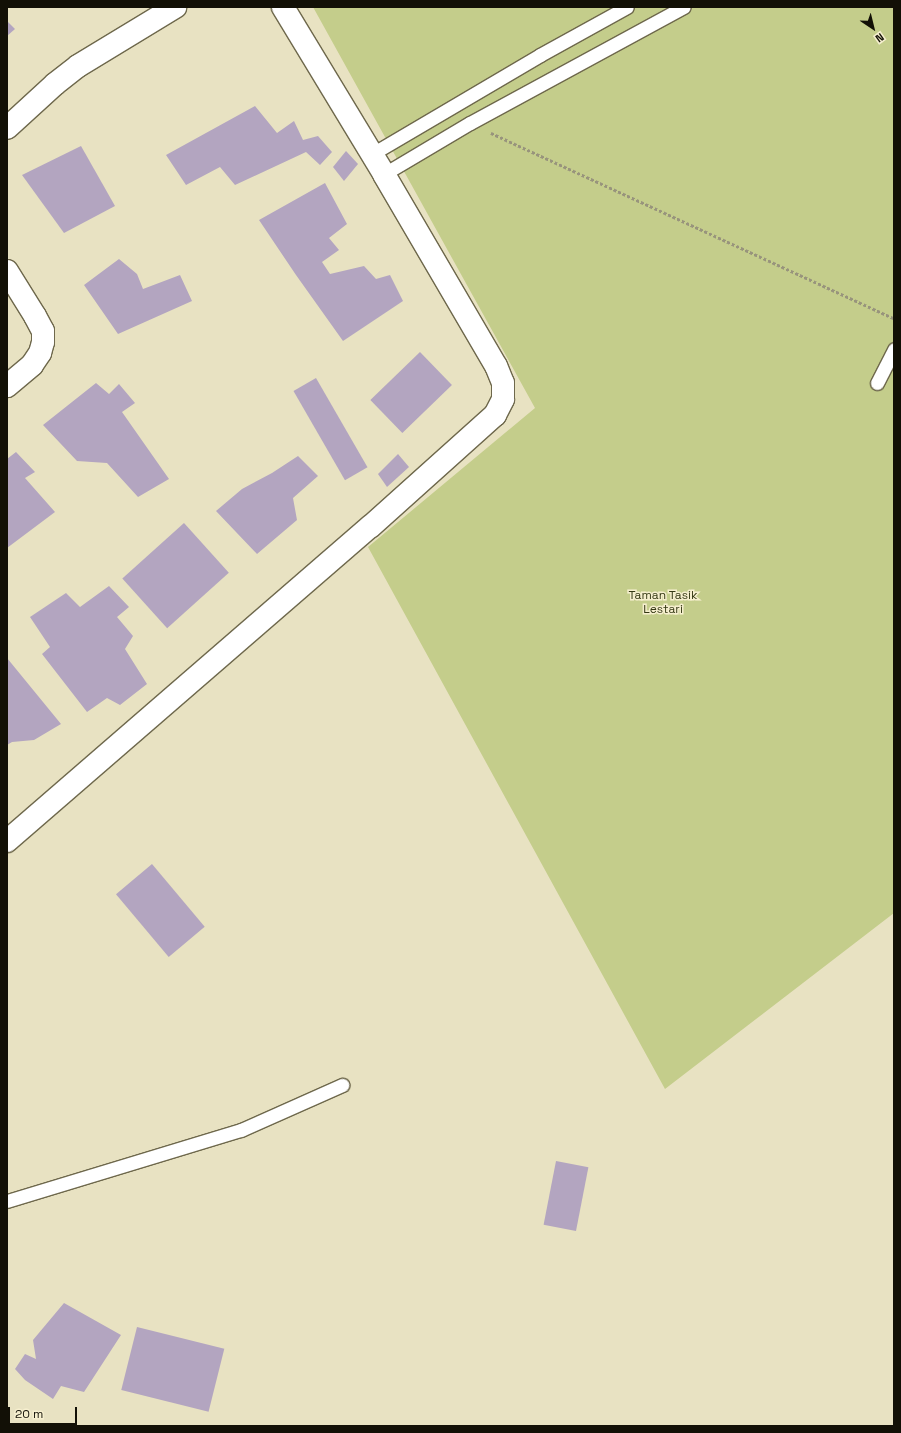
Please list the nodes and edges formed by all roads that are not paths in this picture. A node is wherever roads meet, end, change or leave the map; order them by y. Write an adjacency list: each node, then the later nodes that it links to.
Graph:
1 (175, 7): 5 (street)
2 (283, 7): 6 (street)
3 (627, 7): 6 (lane)
4 (684, 7): 7 (lane)
5 (7, 128)
6 (372, 154): 7 (street)
7 (384, 174): 12 (street)
8 (7, 271): 11 (street)
9 (894, 349): 10 (lane)
10 (877, 383)
11 (7, 386)
12 (7, 841)
13 (342, 1085): 14 (lane)
14 (7, 1201)

